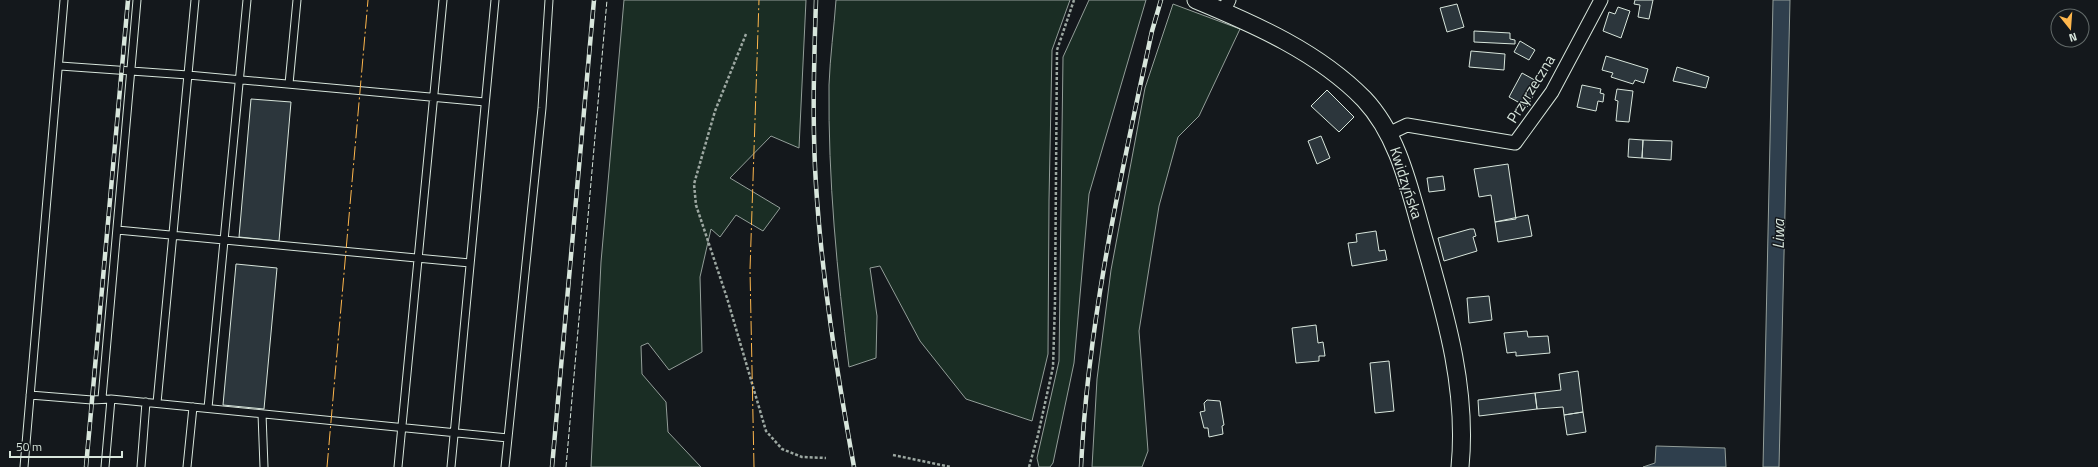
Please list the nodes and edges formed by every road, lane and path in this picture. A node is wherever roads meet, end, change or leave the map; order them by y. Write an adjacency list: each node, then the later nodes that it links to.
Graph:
1 (64, 0): 14 (lane)
2 (137, 0): 15 (lane)
3 (195, 0): 16 (lane)
4 (247, 0): 17 (lane)
5 (297, 0): 18 (lane)
6 (443, 0): 19 (lane)
7 (495, 0): 20 (lane)
8 (549, 0): 37 (lane)
9 (1074, 0): 49 (path)
10 (1196, 0): 12 (street, Kwidzyńska)
11 (1601, 0): 21 (street, Przyrzeczna)
12 (1226, 5): 21 (street, Kwidzyńska)
13 (746, 34): 39 (path)
14 (60, 66): 15 (lane); 27 (lane)
15 (130, 71): 16 (lane); 22 (lane)
16 (188, 75): 17 (lane); 23 (lane)
17 (239, 80): 18 (lane); 24 (lane)
18 (289, 84): 19 (lane)
19 (433, 98): 20 (lane); 25 (lane)
20 (485, 102): 26 (lane)
21 (1388, 134): 50 (street, Kwidzyńska)
22 (117, 230): 23 (lane); 28 (lane)
23 (173, 235): 24 (lane); 31 (lane)
24 (224, 240): 25 (lane); 33 (lane)
25 (418, 258): 26 (lane); 35 (lane)
26 (470, 263): 36 (lane)
27 (30, 395): 28 (lane); 40 (lane)
28 (102, 398): 29 (lane)
29 (112, 399): 30 (lane); 41 (lane)
30 (146, 402): 31 (lane); 42 (lane)
31 (157, 403): 32 (lane)
32 (193, 407): 33 (lane); 43 (lane)
33 (208, 408): 34 (lane)
34 (262, 414): 35 (lane); 44 (lane)
35 (402, 427): 36 (lane); 45 (lane)
36 (454, 432): 37 (lane); 46 (lane)
37 (508, 438): 47 (lane)
38 (893, 455): 48 (path)
39 (826, 458)
40 (24, 467)
41 (105, 467)
42 (141, 467)
43 (187, 467)
44 (264, 467)
45 (398, 467)
46 (451, 467)
47 (505, 467)
48 (950, 467)
49 (1029, 467)
50 (1460, 467)

